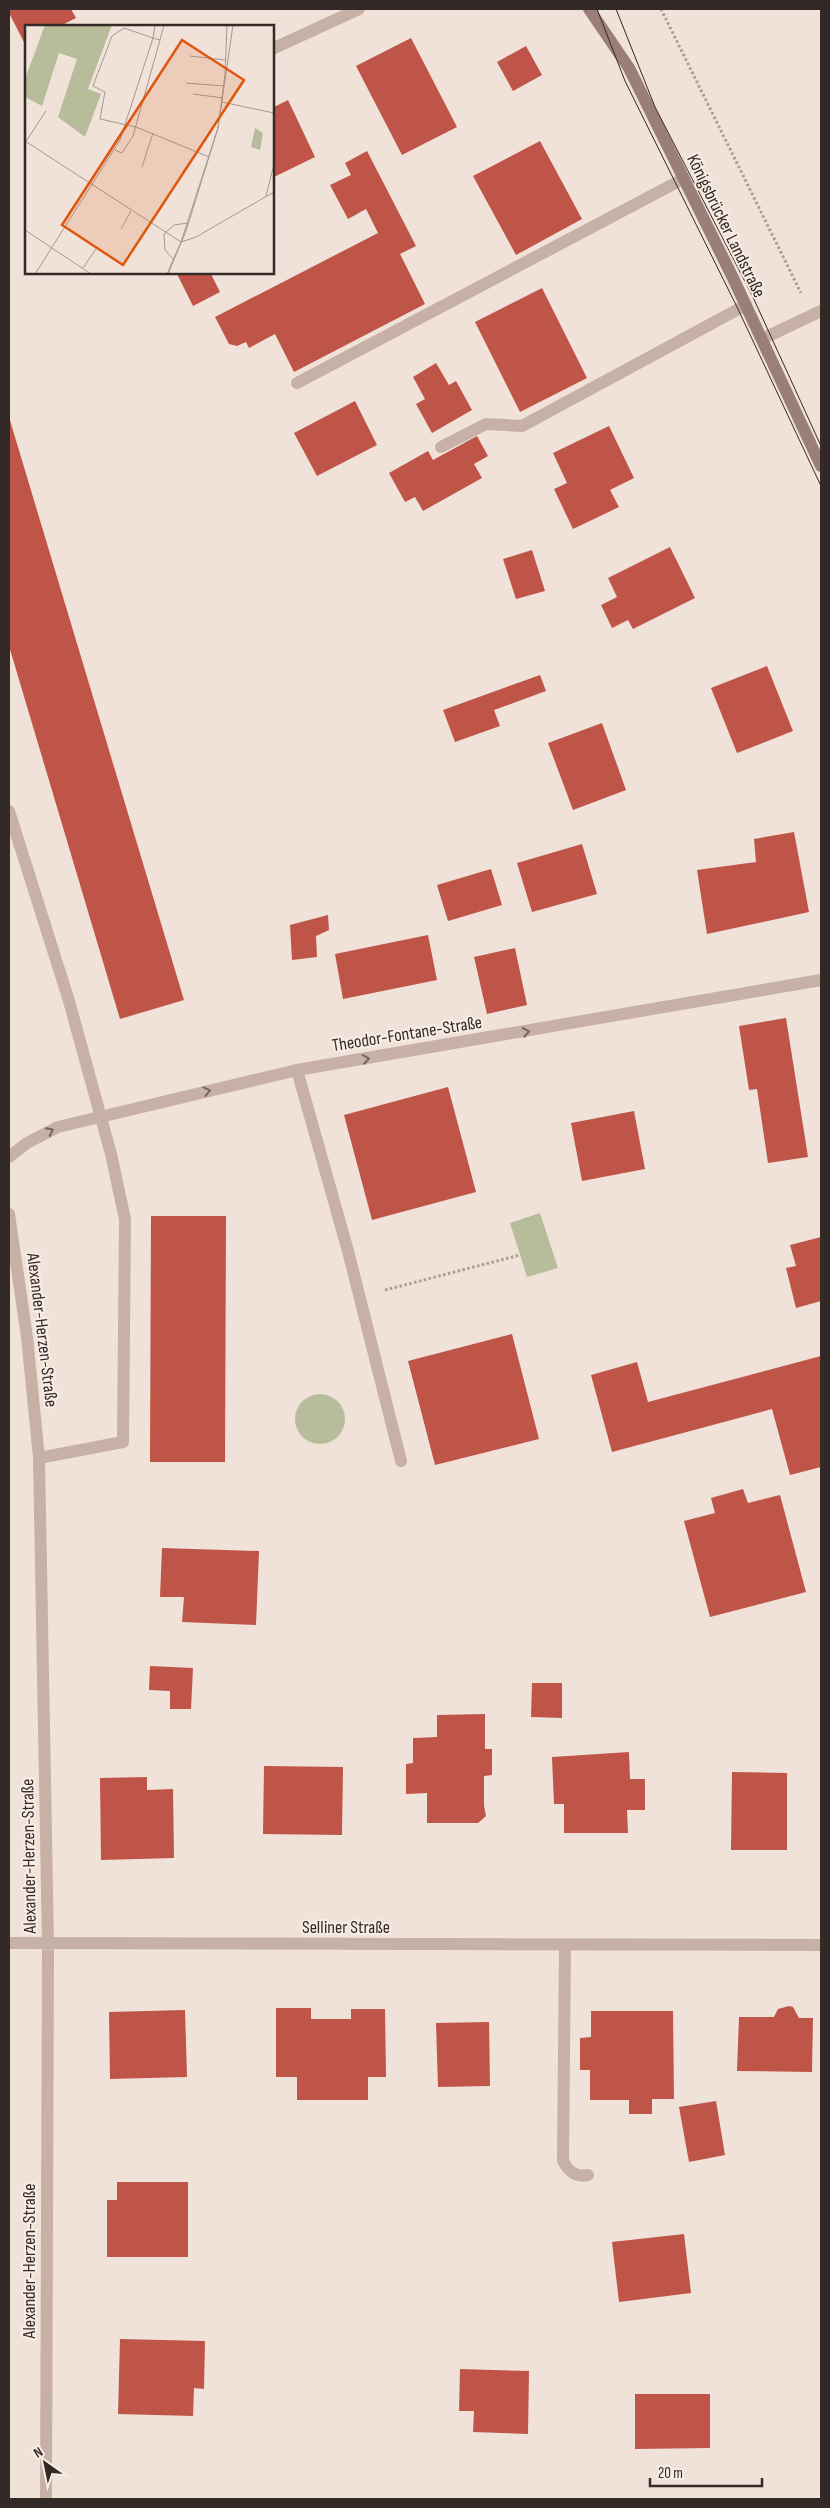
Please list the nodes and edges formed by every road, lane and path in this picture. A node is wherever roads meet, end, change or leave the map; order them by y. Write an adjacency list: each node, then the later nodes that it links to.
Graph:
1 (359, 9): 4 (street)
2 (589, 9): 5 (main road, Königsbrücker Landstraße)
3 (661, 9): 7 (path)
4 (274, 49)
5 (683, 179): 6 (main road, Königsbrücker Landstraße); 9 (street)
6 (746, 305): 8 (main road, Königsbrücker Landstraße); 10 (street)
7 (817, 313): 8 (street)
8 (762, 339): 11 (main road, Königsbrücker Landstraße)
9 (297, 383)
10 (441, 447)
11 (821, 466)
12 (9, 811): 15 (street)
13 (821, 980): 14 (street, Theodor-Fontane-Straße, one-way to 13)
14 (296, 1070): 15 (street, Theodor-Fontane-Straße, one-way to 14); 19 (street)
15 (101, 1116): 16 (street, Theodor-Fontane-Straße, one-way to 15); 20 (street)
16 (9, 1157)
17 (9, 1214): 20 (street, Alexander-Herzen-Straße)
18 (520, 1255): 19 (path)
19 (360, 1297): 21 (street)
20 (39, 1458): 23 (street, Alexander-Herzen-Straße)
21 (401, 1461)
22 (9, 1943): 23 (street, Selliner Straße)
23 (48, 1944): 24 (street, Selliner Straße); 27 (street, Alexander-Herzen-Straße)
24 (565, 1945): 25 (street, Selliner Straße); 26 (street)
25 (821, 1945)
26 (588, 2175)
27 (46, 2499)

